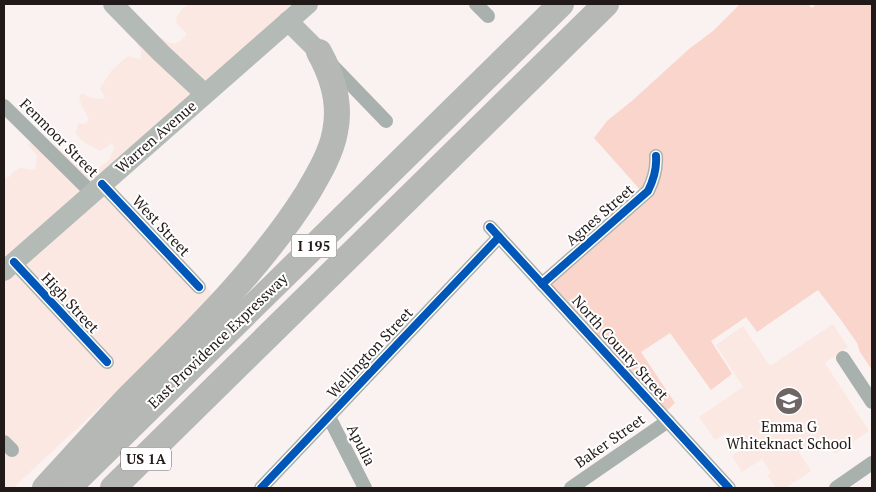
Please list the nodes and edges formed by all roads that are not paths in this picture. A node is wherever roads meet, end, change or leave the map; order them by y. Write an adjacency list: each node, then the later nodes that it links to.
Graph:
1 (113, 4): 11 (main road)
2 (308, 4): 8 (main road, Warren Avenue)
3 (476, 4): 7 (street)
4 (561, 4): 28 (highway, East Providence Expressway / I 195)
5 (606, 4): 9 (highway, East Providence Expressway / I 195)
6 (620, 4): 9 (highway)
7 (488, 16)
8 (288, 22): 10 (main road); 11 (main road, Warren Avenue)
9 (558, 51): 25 (highway, East Providence Expressway / I 195)
10 (319, 52): 13 (street); 27 (highway)
11 (205, 94): 15 (main road, Warren Avenue)
12 (4, 106): 15 (street, Fenmoor Street)
13 (386, 121)
14 (656, 156): 18 (street, Agnes Street)
15 (97, 189): 17 (main road, Warren Avenue); 19 (street, West Street)
16 (495, 232): 18 (street, North County Street); 23 (street, Wellington Street)
17 (9, 266): 21 (street, High Street)
18 (542, 284): 24 (street, North County Street)
19 (199, 286)
20 (843, 358): 22 (street)
21 (107, 362)
22 (872, 402)
23 (329, 417): 31 (street, Wellington Street); 32 (street, Apulia)
24 (668, 421): 33 (street, Baker Street); 34 (street, North County Street)
25 (172, 430): 29 (highway, East Providence Expressway / I 195); 30 (highway, US 1A)
26 (872, 463): 35 (street)
27 (45, 488)
28 (68, 488)
29 (113, 488)
30 (120, 488)
31 (261, 488)
32 (365, 488)
33 (571, 488)
34 (729, 488)
35 (836, 488)

